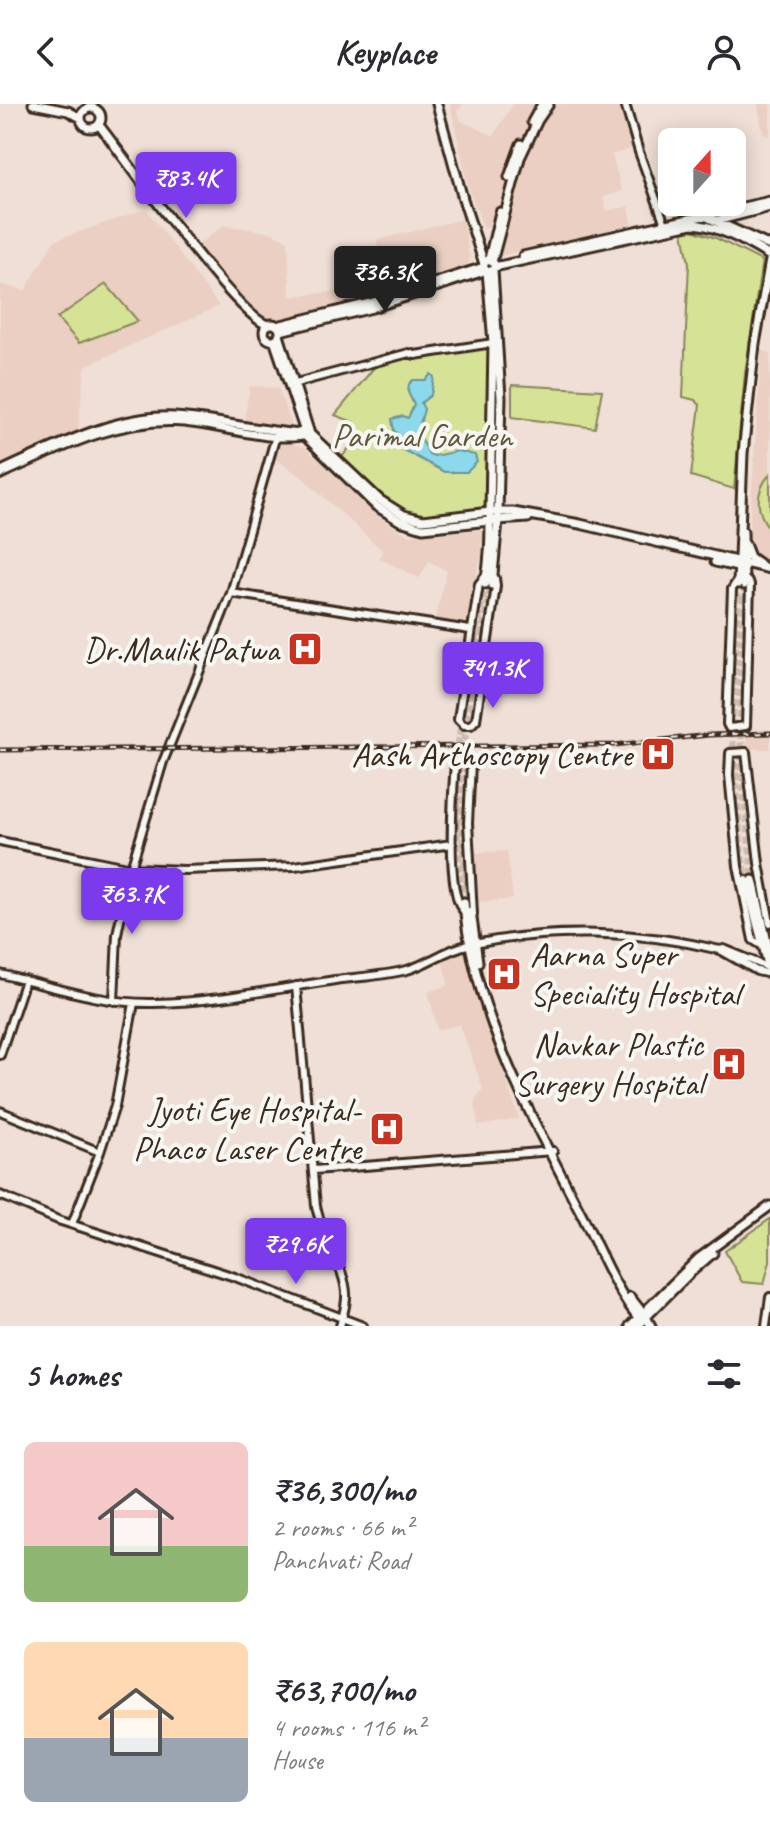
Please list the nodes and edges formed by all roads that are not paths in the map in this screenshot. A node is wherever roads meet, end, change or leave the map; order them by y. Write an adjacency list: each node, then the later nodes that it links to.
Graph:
1 (33, 104): 7 (main road)
2 (54, 104): 7 (main road)
3 (439, 104): 15 (main road); 15 (main road)
4 (542, 104): 15 (main road)
5 (549, 104): 15 (main road)
6 (625, 104): 13 (street)
7 (85, 110): 8 (main road); 8 (main road)
8 (97, 126): 17 (main road)
9 (770, 204): 10 (main road); 12 (main road)
10 (746, 208)
11 (706, 216): 12 (main road); 13 (main road)
12 (716, 221): 14 (main road)
13 (665, 224): 15 (main road)
14 (770, 253): 15 (main road); 25 (main road)
15 (489, 266): 17 (main road); 18 (main road); 23 (main road)
16 (770, 283): 24 (main road)
17 (274, 331): 19 (main road); 20 (main road)
18 (493, 343): 19 (street); 23 (main road)
19 (296, 383): 20 (main road)
20 (307, 432): 21 (street); 23 (main road)
21 (277, 434): 22 (street); 30 (street)
22 (3, 472)
23 (494, 516): 25 (main road); 27 (main road)
24 (743, 538): 25 (main road); 26 (main road)
25 (743, 565): 26 (main road); 28 (main road)
26 (769, 569)
27 (491, 574): 29 (main road); 31 (street); 31 (street)
28 (741, 582): 28 (street)
29 (489, 585)
30 (231, 593): 31 (street); 34 (street)
31 (470, 630)
32 (0, 841): 34 (street)
33 (452, 844): 34 (street); 36 (street); 36 (street)
34 (131, 868): 45 (street)
35 (464, 902): 36 (main road)
36 (469, 913): 38 (main road)
37 (770, 923): 39 (street)
38 (473, 942): 41 (street); 44 (street); 49 (main road)
39 (761, 945): 40 (main road); 41 (main road)
40 (770, 955)
41 (770, 970)
42 (0, 974): 43 (street)
43 (25, 980): 45 (street); 47 (street)
44 (296, 986): 46 (street); 51 (street)
45 (114, 1001): 46 (street)
46 (134, 1003): 50 (street)
47 (0, 1055)
48 (0, 1111): 50 (street)
49 (551, 1151): 51 (street); 56 (main road)
50 (100, 1152): 54 (street)
51 (314, 1170): 57 (street)
52 (0, 1195): 54 (street)
53 (770, 1209): 56 (main road)
54 (72, 1224): 57 (street)
55 (770, 1297): 60 (street)
56 (643, 1321): 59 (main road)
57 (341, 1323): 58 (street)
58 (363, 1326)
59 (630, 1326)
60 (766, 1326)

